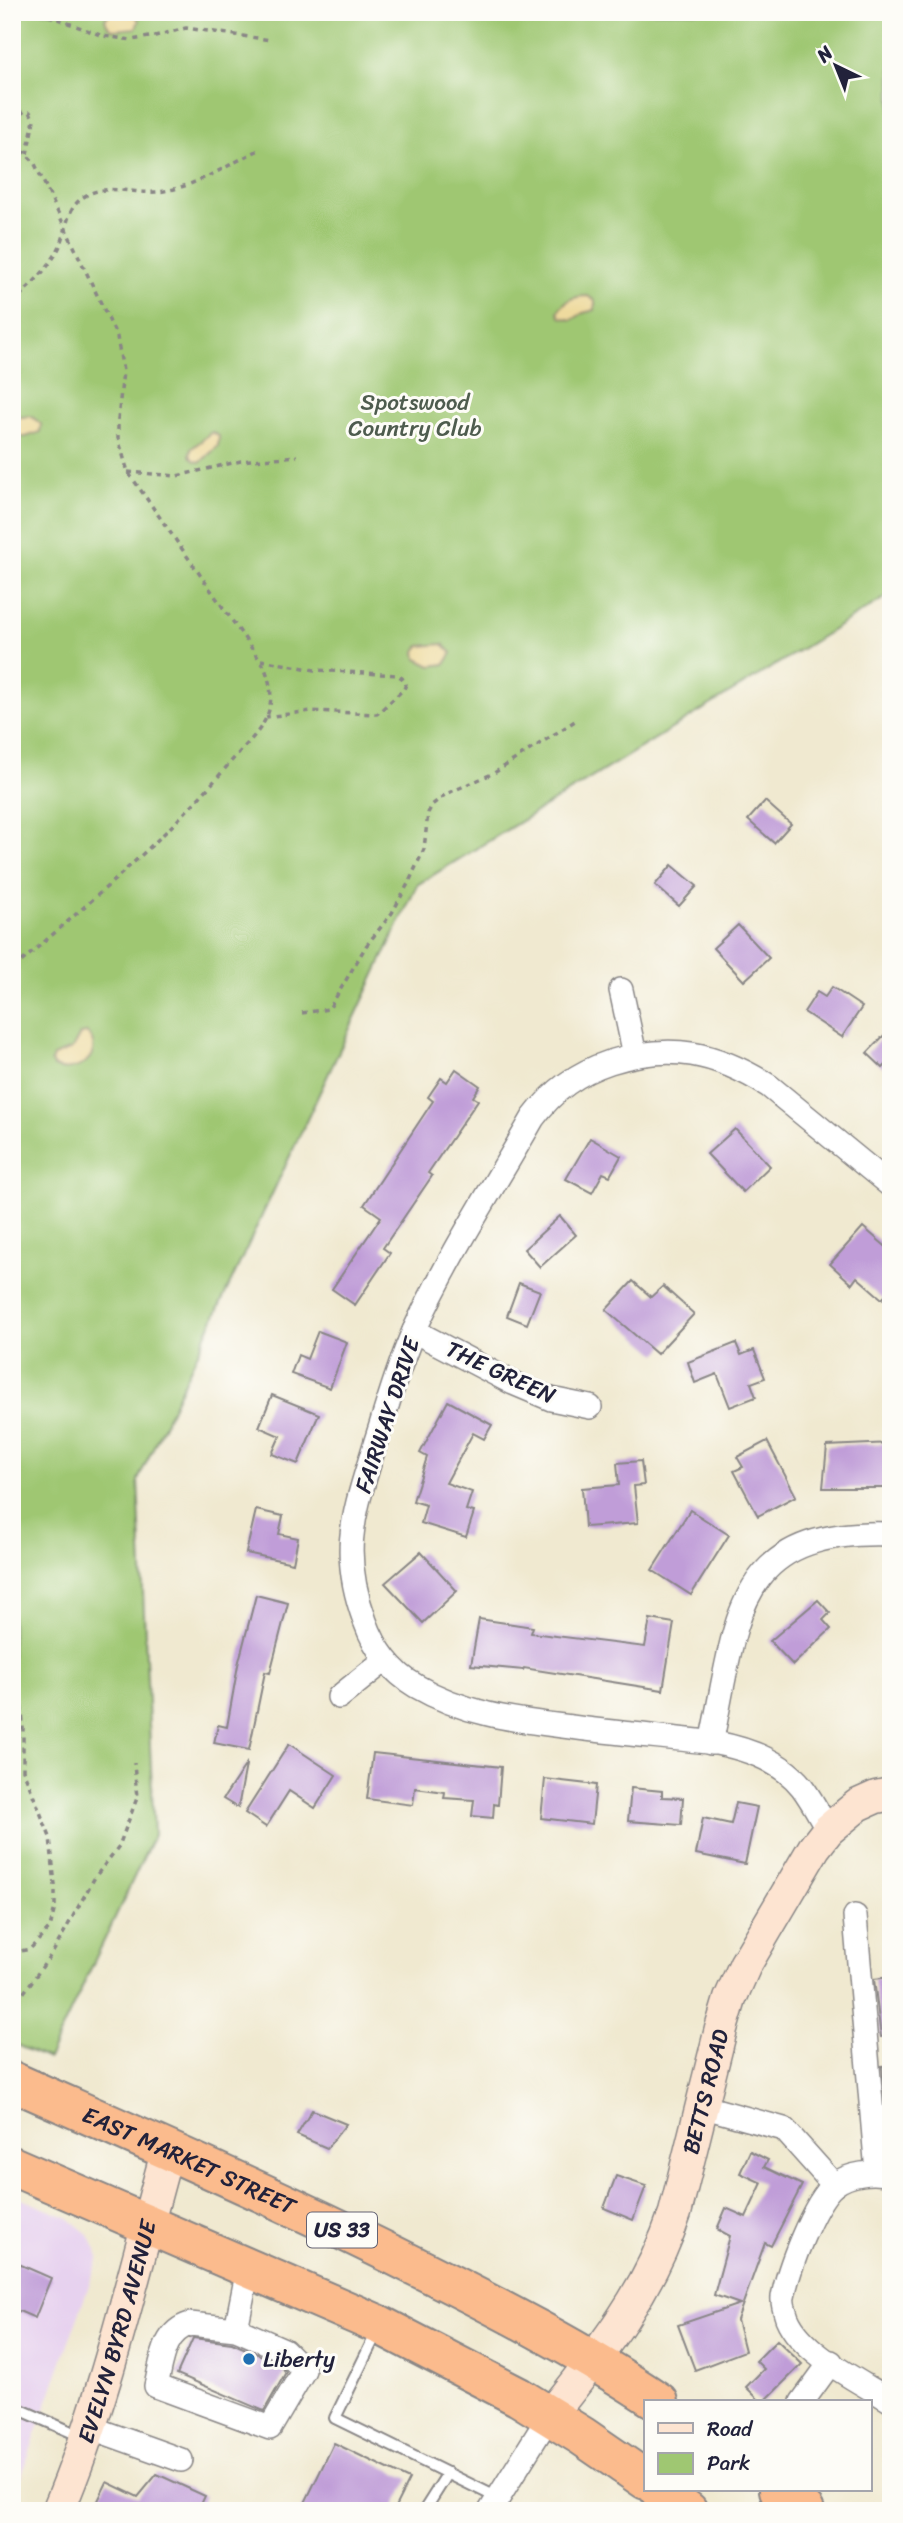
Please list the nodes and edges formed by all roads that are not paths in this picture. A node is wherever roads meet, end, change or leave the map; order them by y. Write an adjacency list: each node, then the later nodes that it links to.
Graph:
1 (621, 990): 2 (street)
2 (635, 1055): 3 (street, FAIRWAY DRIVE); 4 (street, FAIRWAY DRIVE)
3 (891, 1185)
4 (414, 1331): 5 (street, THE GREEN); 7 (street, FAIRWAY DRIVE)
5 (590, 1407)
6 (891, 1534): 9 (street)
7 (385, 1660): 8 (street); 9 (street, FAIRWAY DRIVE)
8 (339, 1697)
9 (711, 1743): 11 (street, FAIRWAY DRIVE)
10 (891, 1794): 11 (street, BETTS ROAD)
11 (828, 1830): 14 (street, BETTS ROAD)
12 (855, 1916): 17 (street)
13 (12, 2081): 15 (highway, EAST MARKET STREET / US 33)
14 (701, 2106): 18 (street); 23 (street, BETTS ROAD)
15 (168, 2149): 19 (street, EVELYN BYRD AVENUE); 23 (highway, EAST MARKET STREET / US 33)
16 (12, 2166): 19 (highway)
17 (884, 2173): 18 (street)
18 (834, 2185): 24 (street)
19 (147, 2223): 20 (highway); 30 (street, EVELYN BYRD AVENUE)
20 (248, 2269): 21 (highway); 22 (street)
21 (380, 2326): 29 (highway); 32 (lane)
22 (236, 2329): 22 (street)
23 (593, 2361): 25 (highway, EAST MARKET STREET / US 33); 29 (street, BETTS ROAD)
24 (831, 2362): 26 (street); 27 (street)
25 (656, 2400)
26 (803, 2400)
27 (891, 2401)
28 (12, 2406): 30 (lane)
29 (550, 2415): 33 (highway); 37 (street)
30 (87, 2432): 31 (street); 38 (street, EVELYN BYRD AVENUE)
31 (181, 2460)
32 (448, 2473): 37 (lane); 39 (lane)
33 (644, 2479)
34 (662, 2492): 40 (highway)
35 (781, 2492): 41 (highway)
36 (803, 2492): 42 (highway)
37 (494, 2504)
38 (58, 2511)
39 (424, 2511)
40 (688, 2511)
41 (805, 2511)
42 (816, 2511)

